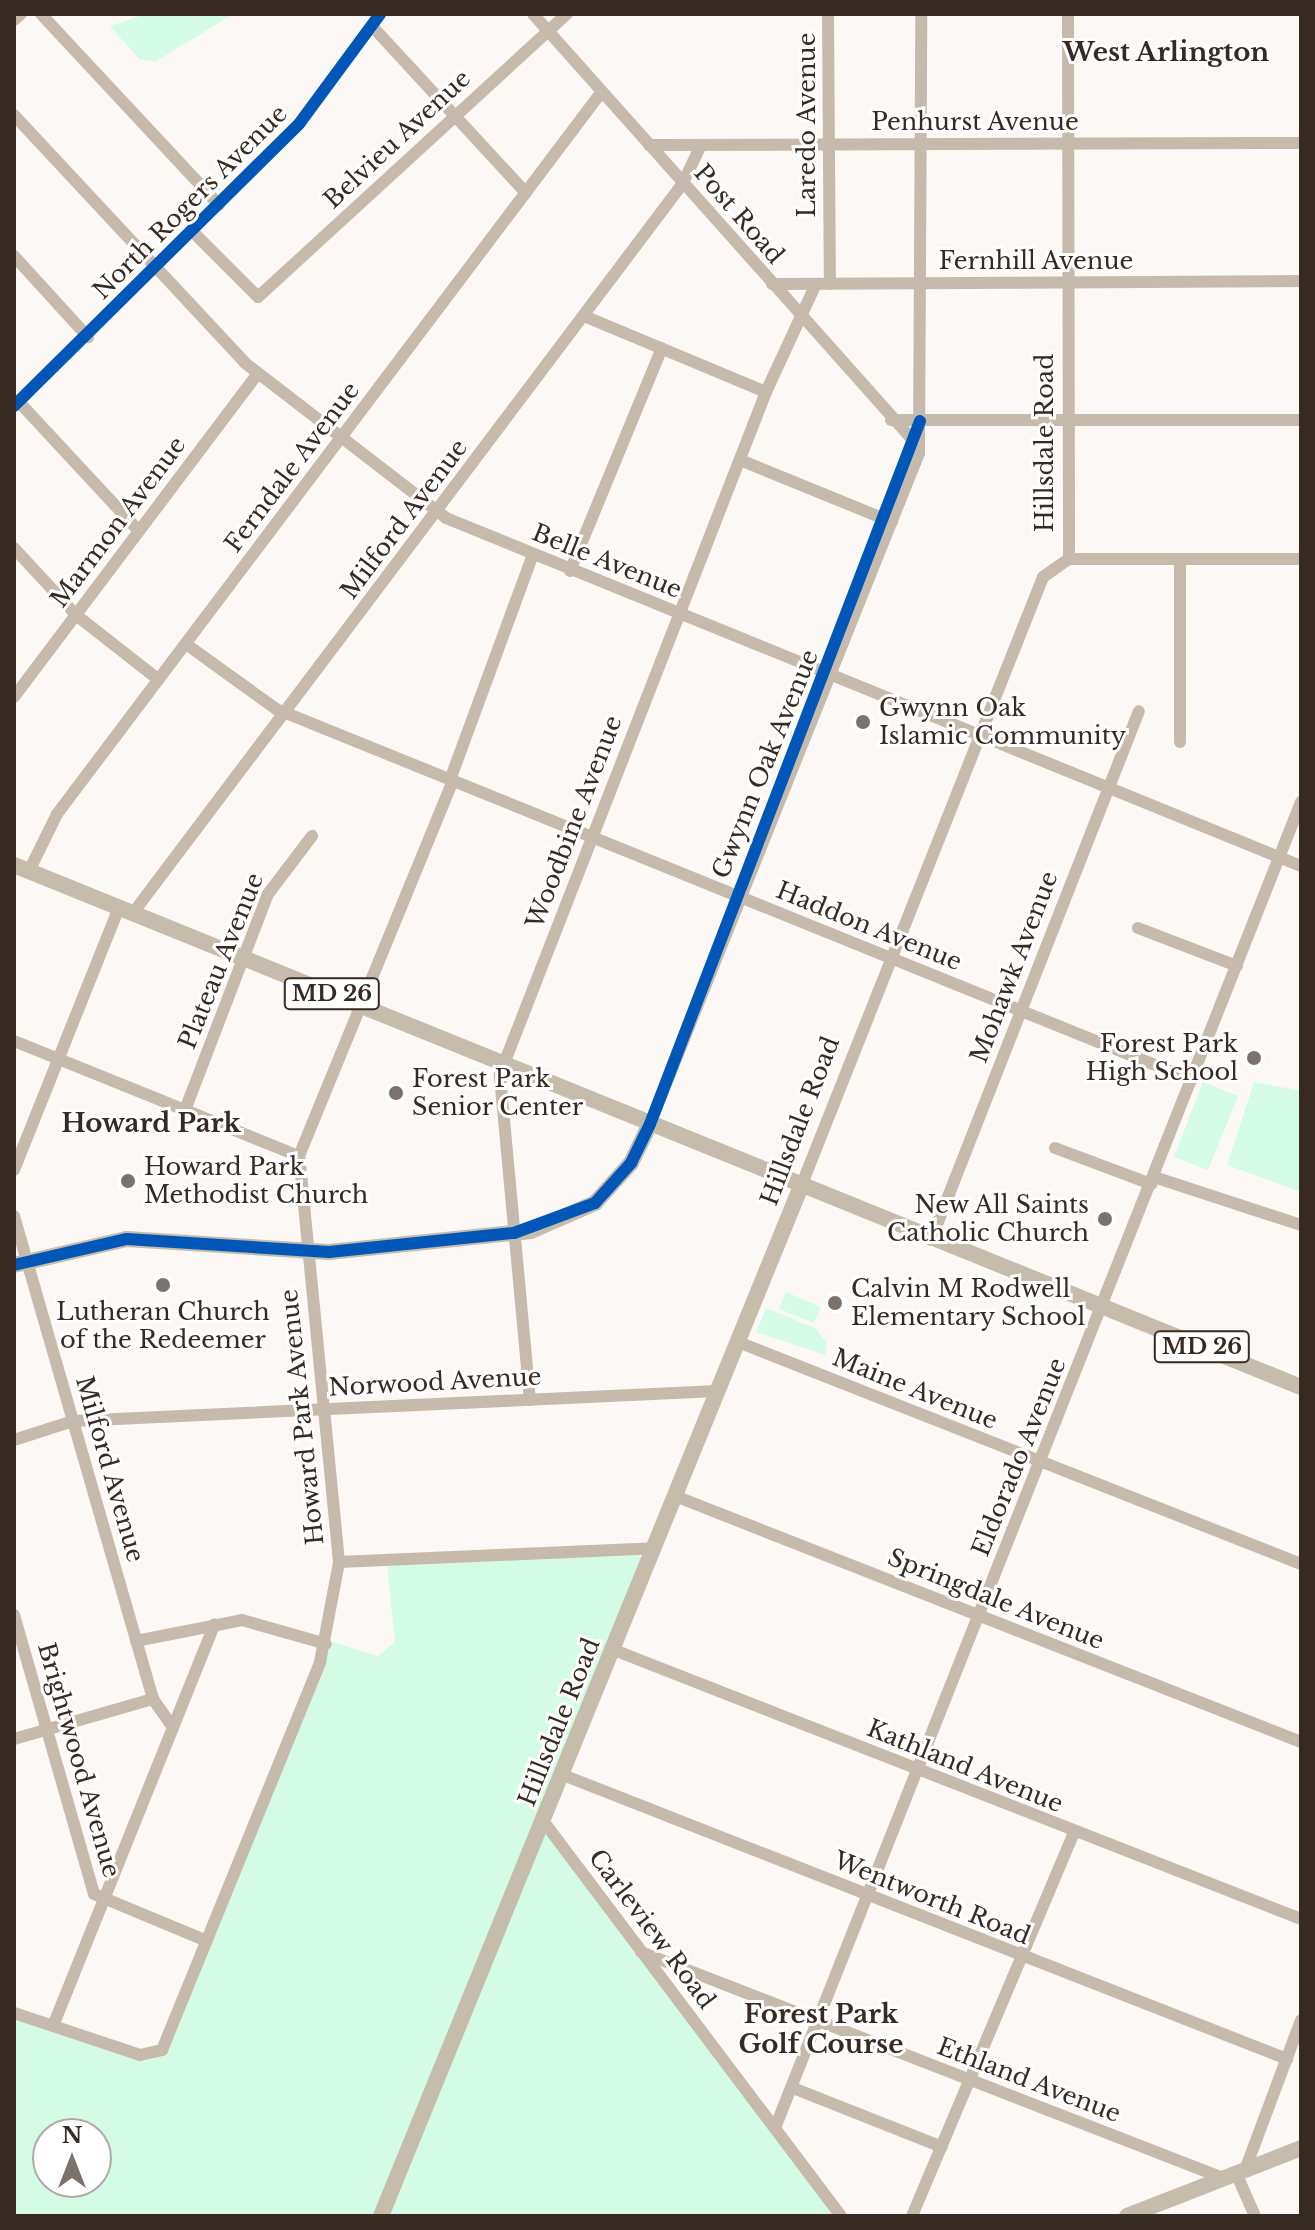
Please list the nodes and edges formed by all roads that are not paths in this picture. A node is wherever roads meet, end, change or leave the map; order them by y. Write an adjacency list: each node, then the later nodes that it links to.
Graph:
1 (21, 14): 9 (street)
2 (41, 14): 23 (street)
3 (380, 14): 10 (street, North Rogers Avenue)
4 (533, 14): 11 (street, Post Road)
5 (567, 14): 11 (street, Belvieu Avenue)
6 (828, 14): 20 (street, Laredo Avenue)
7 (921, 14): 16 (street, Gwynn Oak Avenue)
8 (1068, 14): 17 (street, Hillsdale Road)
9 (14, 20)
10 (372, 26): 14 (street); 23 (street, North Rogers Avenue)
11 (547, 32): 12 (street, Post Road); 14 (street, Belvieu Avenue)
12 (600, 94): 18 (street, Post Road); 22 (street, Ferndale Avenue)
13 (14, 115): 26 (street, Belle Avenue)
14 (455, 116): 22 (street); 24 (street, Belvieu Avenue)
15 (1301, 143): 17 (street, Penhurst Avenue)
16 (921, 144): 17 (street, Penhurst Avenue); 20 (street, Penhurst Avenue); 28 (street, Gwynn Oak Avenue)
17 (1068, 144): 29 (street, Hillsdale Road)
18 (649, 145): 19 (street, Penhurst Avenue); 21 (street, Post Road)
19 (701, 145): 20 (street, Penhurst Avenue); 21 (street, Milford Avenue)
20 (828, 145): 32 (street, Laredo Avenue)
21 (683, 183): 30 (street, Post Road); 34 (street, Milford Avenue)
22 (526, 193): 44 (street, Ferndale Avenue)
23 (219, 205): 24 (street, North Rogers Avenue)
24 (193, 232): 26 (street, North Rogers Avenue)
25 (14, 256): 35 (street)
26 (157, 268): 35 (street, North Rogers Avenue); 37 (street, Belle Avenue)
27 (1301, 281): 29 (street, Fernhill Avenue)
28 (921, 283): 29 (street, Fernhill Avenue); 32 (street, Fernhill Avenue); 42 (street, Gwynn Oak Avenue)
29 (1069, 283): 43 (street, Hillsdale Road)
30 (772, 284): 31 (street, Fernhill Avenue); 33 (street, Post Road)
31 (816, 284): 32 (street, Fernhill Avenue); 33 (street, Woodbine Avenue)
32 (830, 284)
33 (798, 314): 38 (street, Woodbine Avenue); 40 (street, Post Road)
34 (584, 316): 36 (street); 47 (street, Milford Avenue)
35 (88, 337): 39 (street, North Rogers Avenue)
36 (662, 348): 38 (street); 55 (street)
37 (257, 374): 44 (street, Belle Avenue); 49 (street, Marmon Avenue)
38 (766, 392): 46 (street, Woodbine Avenue)
39 (16, 404): 49 (street)
40 (891, 420): 42 (street); 45 (street, Post Road)
41 (1301, 420): 43 (street)
42 (920, 421): 43 (street); 45 (street, Gwynn Oak Avenue); 48 (street, Gwynn Oak Avenue)
43 (1069, 421): 52 (street, Hillsdale Road)
44 (341, 438): 47 (street, Belle Avenue); 58 (street, Ferndale Avenue)
45 (913, 440): 48 (street, Gwynn Oak Avenue)
46 (740, 460): 48 (street); 57 (street, Woodbine Avenue)
47 (437, 511): 51 (street, Belle Avenue); 63 (street, Milford Avenue)
48 (889, 521): 59 (street, Gwynn Oak Avenue)
49 (139, 531): 56 (street, Marmon Avenue)
50 (14, 548): 56 (street)
51 (533, 555): 55 (street, Belle Avenue); 66 (street, Howard Park Avenue)
52 (1069, 559): 53 (street); 64 (street, Hillsdale Road)
53 (1180, 559): 54 (street); 65 (street)
54 (1301, 559)
55 (570, 571): 57 (street, Belle Avenue)
56 (76, 615): 60 (street); 61 (street, Marmon Avenue)
57 (679, 615): 59 (street, Belle Avenue); 70 (street, Woodbine Avenue)
58 (186, 644): 60 (street, Ferndale Avenue); 63 (street, Haddon Avenue)
59 (828, 675): 64 (street, Belle Avenue); 74 (street, Gwynn Oak Avenue)
60 (159, 680): 73 (street, Ferndale Avenue)
61 (14, 697)
62 (1139, 711): 67 (street, Mohawk Avenue)
63 (286, 713): 66 (street, Haddon Avenue); 75 (street, Milford Avenue)
64 (977, 735): 67 (street, Belle Avenue); 78 (street, Hillsdale Road)
65 (1180, 742)
66 (451, 781): 70 (street, Haddon Avenue); 80 (street, Howard Park Avenue)
67 (1108, 788): 71 (street, Belle Avenue); 81 (street, Mohawk Avenue)
68 (1301, 802): 71 (street, Eldorado Avenue)
69 (312, 836): 77 (street, Plateau Avenue)
70 (591, 837): 74 (street, Haddon Avenue); 84 (street, Woodbine Avenue)
71 (1279, 857): 72 (street, Belle Avenue); 79 (street, Eldorado Avenue)
72 (1301, 866)
73 (22, 868): 75 (main road, MD 26)
74 (740, 897): 78 (street, Haddon Avenue); 87 (street, Gwynn Oak Avenue)
75 (126, 910): 77 (main road, MD 26); 83 (street, Milford Avenue)
76 (1138, 928): 79 (street)
77 (243, 958): 80 (main road, MD 26); 86 (street, Plateau Avenue)
78 (890, 958): 81 (street, Haddon Avenue); 92 (street, Hillsdale Road)
79 (1237, 966): 85 (street, Eldorado Avenue)
80 (359, 1004): 84 (main road, MD 26); 89 (street, Howard Park Avenue)
81 (1020, 1011): 85 (street, Haddon Avenue); 96 (street, Mohawk Avenue)
82 (14, 1041): 83 (street)
83 (59, 1059): 86 (street); 90 (street, Milford Avenue)
84 (503, 1063): 87 (main road, MD 26); 95 (street, Woodbine Avenue)
85 (1192, 1080): 91 (street, Eldorado Avenue)
86 (185, 1110): 89 (street)
87 (650, 1124): 92 (main road, MD 26); 95 (main road, Gwynn Oak Avenue)
88 (1055, 1148): 91 (street)
89 (299, 1156): 97 (street, Howard Park Avenue)
90 (14, 1170)
91 (1152, 1180): 94 (street); 99 (street, Eldorado Avenue)
92 (800, 1189): 96 (main road, MD 26); 100 (main road, Hillsdale Road)
93 (14, 1216): 98 (street, Milford Avenue)
94 (1301, 1225)
95 (514, 1233): 97 (main road, Gwynn Oak Avenue); 103 (street, Woodbine Avenue)
96 (931, 1240): 99 (main road, MD 26)
97 (308, 1252): 98 (main road, Gwynn Oak Avenue); 104 (street, Howard Park Avenue)
98 (20, 1263): 105 (street, Milford Avenue)
99 (1102, 1308): 101 (main road, MD 26); 107 (street, Eldorado Avenue)
100 (738, 1342): 102 (main road, Hillsdale Road); 107 (street, Maine Avenue)
101 (1301, 1387)
102 (717, 1391): 103 (street, Norwood Avenue); 108 (main road, Hillsdale Road)
103 (530, 1400): 104 (street, Norwood Avenue)
104 (323, 1409): 105 (street, Norwood Avenue); 110 (street, Howard Park Avenue)
105 (73, 1421): 106 (street, Norwood Avenue); 115 (street, Milford Avenue)
106 (14, 1440)
107 (1040, 1462): 111 (street, Maine Avenue); 113 (street, Eldorado Avenue)
108 (675, 1496): 109 (main road, Hillsdale Road); 113 (street, Springdale Avenue)
109 (655, 1548): 110 (street); 117 (main road, Hillsdale Road)
110 (339, 1562): 116 (street, Howard Park Avenue)
111 (1301, 1564)
112 (14, 1615): 120 (street, Brightwood Avenue)
113 (979, 1616): 122 (street, Springdale Avenue); 123 (street, Eldorado Avenue)
114 (215, 1624): 115 (street); 116 (street); 119 (street)
115 (136, 1641): 118 (street, Milford Avenue)
116 (326, 1644): 130 (street, Howard Park Avenue)
117 (614, 1650): 123 (street, Kathland Avenue); 124 (main road, Hillsdale Road)
118 (153, 1699): 119 (street, Milford Avenue); 120 (street)
119 (173, 1728): 128 (street)
120 (47, 1730): 121 (street); 128 (street, Brightwood Avenue)
121 (14, 1739)
122 (1301, 1742)
123 (918, 1771): 126 (street, Kathland Avenue); 127 (street, Eldorado Avenue)
124 (563, 1775): 125 (main road, Hillsdale Road); 127 (street, Wentworth Road)
125 (544, 1822): 131 (street, Carleview Road); 144 (main road, Hillsdale Road)
126 (1074, 1833): 129 (street, Kathland Avenue); 132 (street)
127 (868, 1896): 132 (street, Wentworth Road); 135 (street, Eldorado Avenue)
128 (104, 1898): 130 (street, Brightwood Avenue); 136 (street)
129 (1301, 1919)
130 (207, 1941): 136 (street, Howard Park Avenue)
131 (641, 1952): 135 (street, Ethland Avenue); 140 (street, Carleview Road)
132 (1022, 1957): 137 (street, Wentworth Road); 138 (street)
133 (14, 2013): 136 (street)
134 (1301, 2020): 137 (street)
135 (819, 2021): 138 (street, Ethland Avenue); 139 (street, Eldorado Avenue)
136 (53, 2026)
137 (1287, 2059): 143 (street)
138 (970, 2080): 141 (street); 143 (street, Ethland Avenue)
139 (793, 2088): 140 (street, Eldorado Avenue); 141 (street)
140 (775, 2128): 145 (street, Carleview Road)
141 (942, 2147): 146 (street)
142 (1301, 2148): 143 (main road)
143 (1234, 2174): 147 (main road); 148 (street)
144 (381, 2216)
145 (841, 2216)
146 (912, 2216)
147 (1127, 2216)
148 (1255, 2216)

